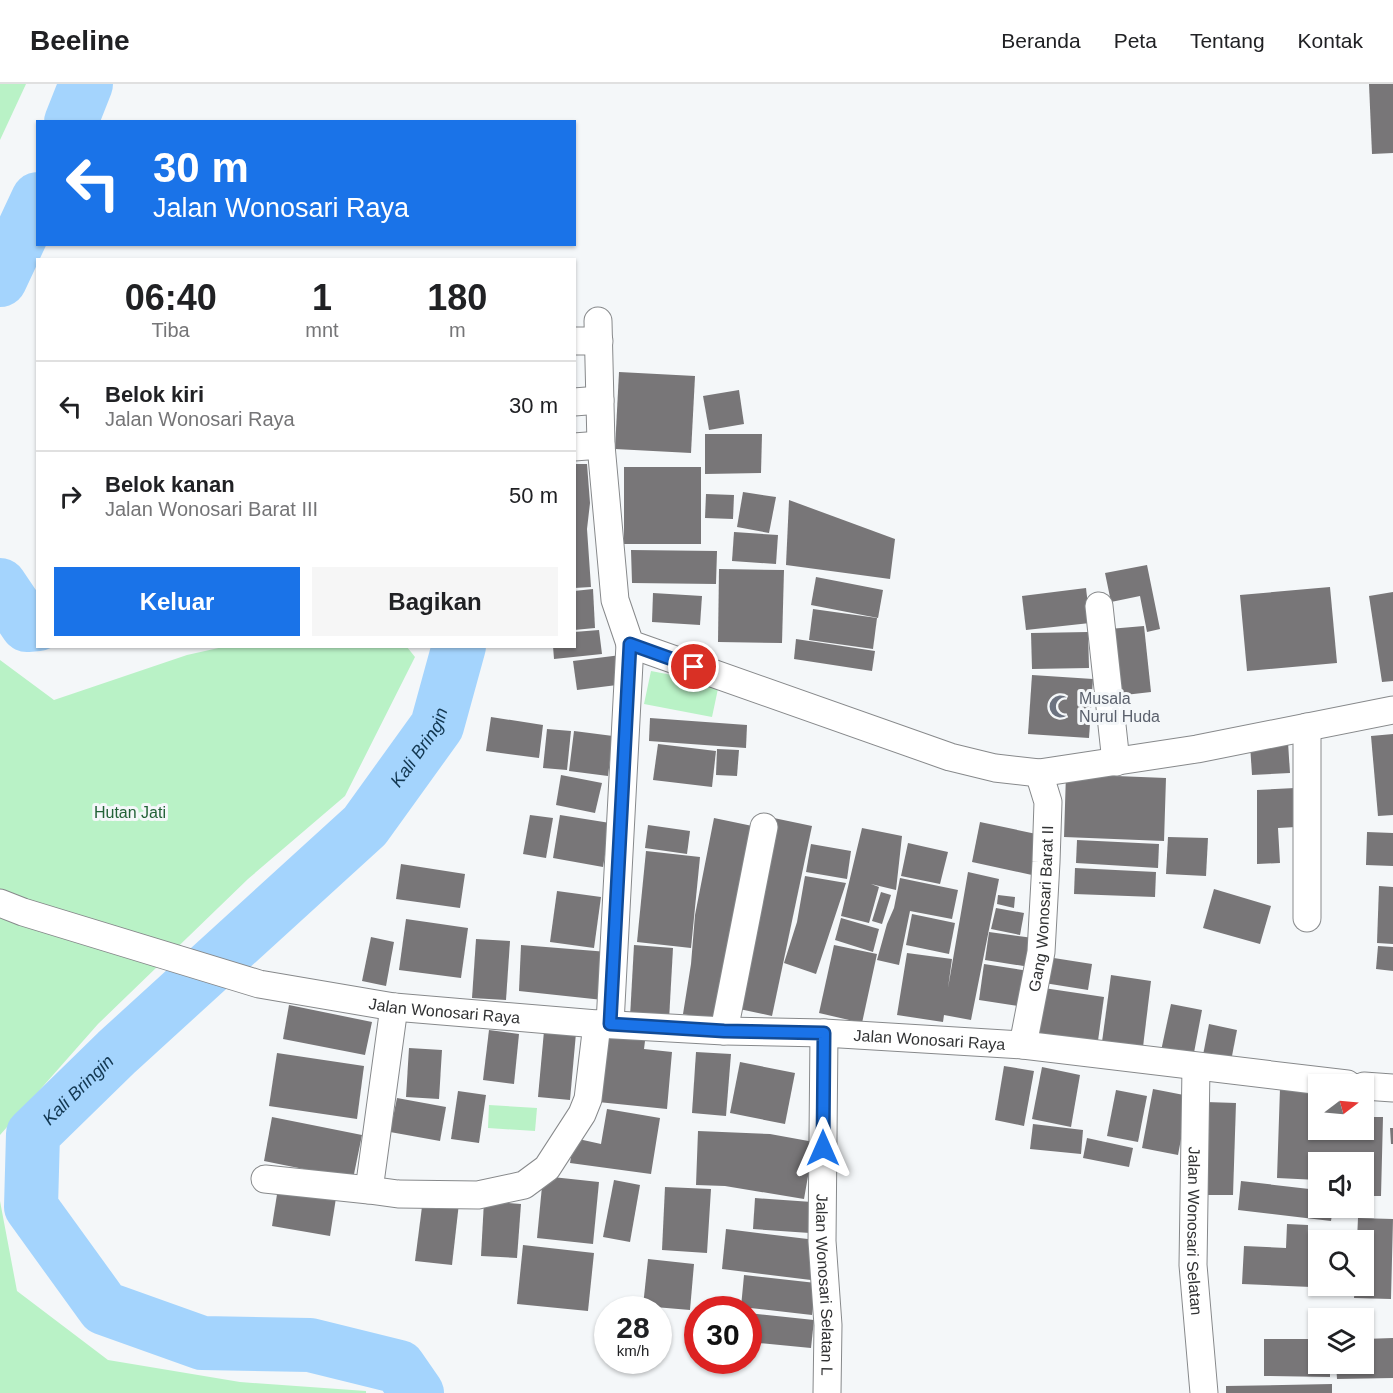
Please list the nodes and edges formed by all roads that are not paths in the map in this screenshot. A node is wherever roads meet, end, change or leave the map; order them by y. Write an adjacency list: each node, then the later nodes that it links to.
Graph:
1 (591, 334): 2 (street)
2 (587, 401): 3 (street)
3 (588, 446): 5 (street)
4 (1099, 606): 8 (street)
5 (630, 644): 9 (street); 14 (street)
6 (1393, 710): 7 (street)
7 (1307, 727): 8 (street); 12 (street)
8 (1116, 762): 9 (street)
9 (1039, 773): 17 (street, Gang Wonosari Barat II)
10 (764, 827): 15 (street)
11 (0, 903): 13 (street, Jalan Wonosari Raya)
12 (1307, 918)
13 (394, 1007): 14 (street, Jalan Wonosari Raya); 23 (street)
14 (603, 1024): 15 (street, Jalan Wonosari Raya); 23 (street)
15 (724, 1031): 16 (street, Jalan Wonosari Raya)
16 (824, 1033): 17 (street, Jalan Wonosari Raya); 24 (street, Jalan Wonosari Selatan L)
17 (1023, 1045): 18 (street, Jalan Wonosari Raya)
18 (1196, 1067): 19 (street, Jalan Wonosari Raya); 25 (street, Jalan Wonosari Selatan)
19 (1308, 1080)
20 (1374, 1087): 21 (street)
21 (1393, 1088)
22 (265, 1179): 23 (street)
23 (369, 1190)
24 (827, 1393)
25 (1204, 1393)

